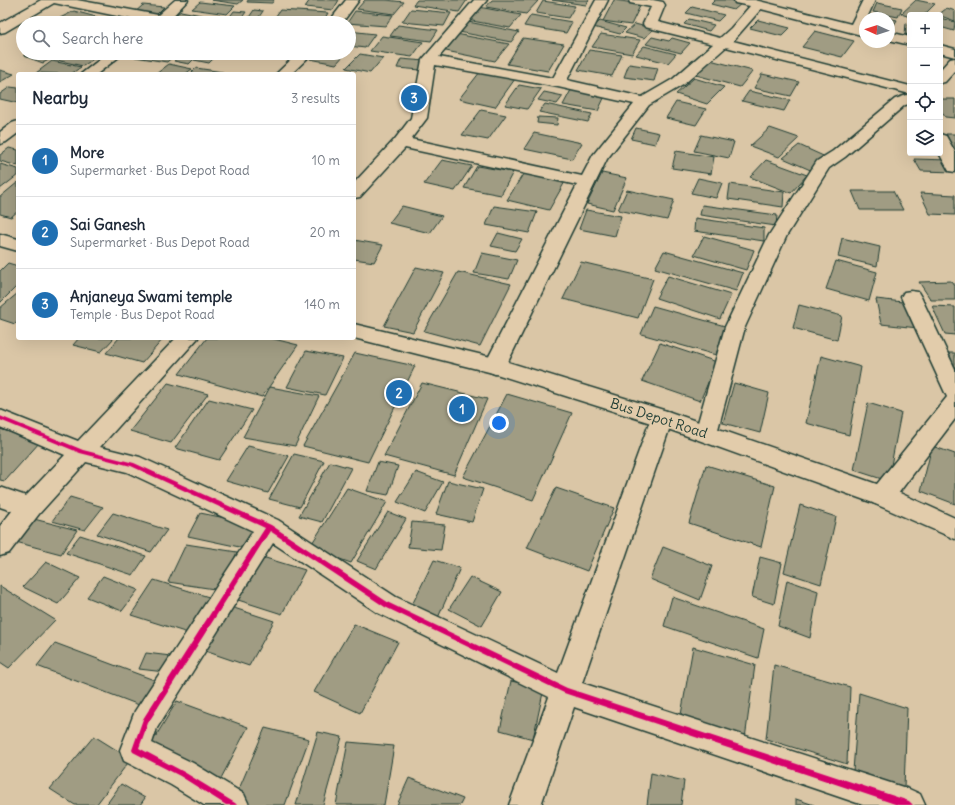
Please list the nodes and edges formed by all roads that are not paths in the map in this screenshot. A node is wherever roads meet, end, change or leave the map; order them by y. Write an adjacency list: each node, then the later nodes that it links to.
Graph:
1 (50, 0): 12 (street)
2 (56, 0): 13 (street)
3 (182, 0): 14 (street)
4 (353, 0): 15 (street)
5 (481, 0): 26 (street)
6 (602, 0): 31 (street)
7 (635, 0): 21 (street)
8 (740, 0): 10 (street)
9 (869, 0): 11 (street)
10 (758, 5): 18 (street); 21 (street)
11 (866, 12)
12 (22, 16)
13 (132, 16)
14 (166, 16)
15 (340, 16)
16 (16, 20): 17 (street)
17 (0, 29)
18 (859, 31)
19 (895, 37): 20 (street)
20 (907, 40)
21 (721, 43): 32 (street); 33 (street)
22 (943, 50): 23 (street)
23 (955, 53)
24 (107, 60): 28 (street)
25 (298, 60): 29 (street)
26 (429, 60): 31 (street); 36 (street)
27 (955, 62): 30 (street)
28 (91, 72)
29 (285, 72)
30 (943, 76)
31 (558, 83): 33 (street)
32 (907, 99): 51 (street)
33 (644, 102): 39 (street)
34 (16, 127): 35 (street)
35 (0, 139)
36 (401, 142): 39 (street); 40 (street)
37 (943, 145): 38 (street)
38 (955, 167)
39 (586, 182): 46 (street)
40 (356, 190)
41 (0, 240): 42 (street)
42 (16, 244)
43 (912, 297): 47 (street)
44 (356, 331): 46 (street, Bus Depot Road)
45 (186, 340): 52 (street)
46 (495, 366): 50 (street, Bus Depot Road)
47 (955, 392)
48 (955, 403): 53 (street)
49 (0, 418): 52 (street)
50 (662, 418): 51 (street, Bus Depot Road); 59 (street)
51 (706, 433): 53 (street, Bus Depot Road)
52 (82, 452): 55 (street); 56 (street)
53 (882, 496): 57 (street, Bus Depot Road)
54 (0, 497): 55 (street)
55 (30, 507): 58 (street)
56 (269, 527): 59 (street); 61 (street)
57 (955, 529)
58 (0, 545)
59 (566, 691): 60 (street); 62 (street)
60 (906, 804)
61 (233, 805)
62 (525, 805)

